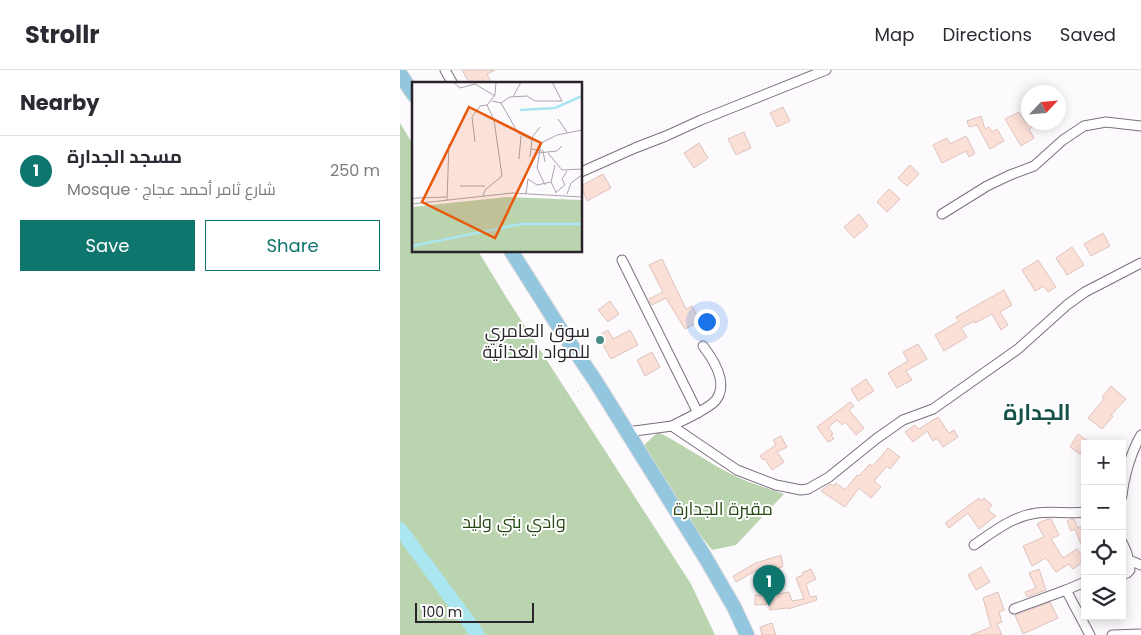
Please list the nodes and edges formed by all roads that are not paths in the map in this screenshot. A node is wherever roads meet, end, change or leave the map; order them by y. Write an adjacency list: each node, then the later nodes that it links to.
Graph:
1 (445, 70): 4 (street)
2 (826, 70): 7 (street)
3 (400, 74): 5 (main road)
4 (453, 82)
5 (412, 92)
6 (1141, 126): 8 (street)
7 (582, 172)
8 (942, 214)
9 (512, 252): 15 (main road)
10 (622, 260): 13 (street)
11 (1141, 263): 14 (street)
12 (703, 346): 13 (street)
13 (698, 413): 14 (street)
14 (672, 426): 15 (street)
15 (627, 432): 28 (main road)
16 (1141, 435): 17 (street)
17 (1124, 485)
18 (1081, 512): 19 (street)
19 (974, 545)
20 (1126, 552): 21 (street)
21 (1129, 560): 22 (street); 23 (street)
22 (1141, 565)
23 (1126, 573)
24 (1081, 584): 25 (street)
25 (1066, 590): 26 (street); 29 (street)
26 (1014, 609)
27 (1141, 634): 30 (street)
28 (747, 635)
29 (1090, 635)
30 (1112, 635)

